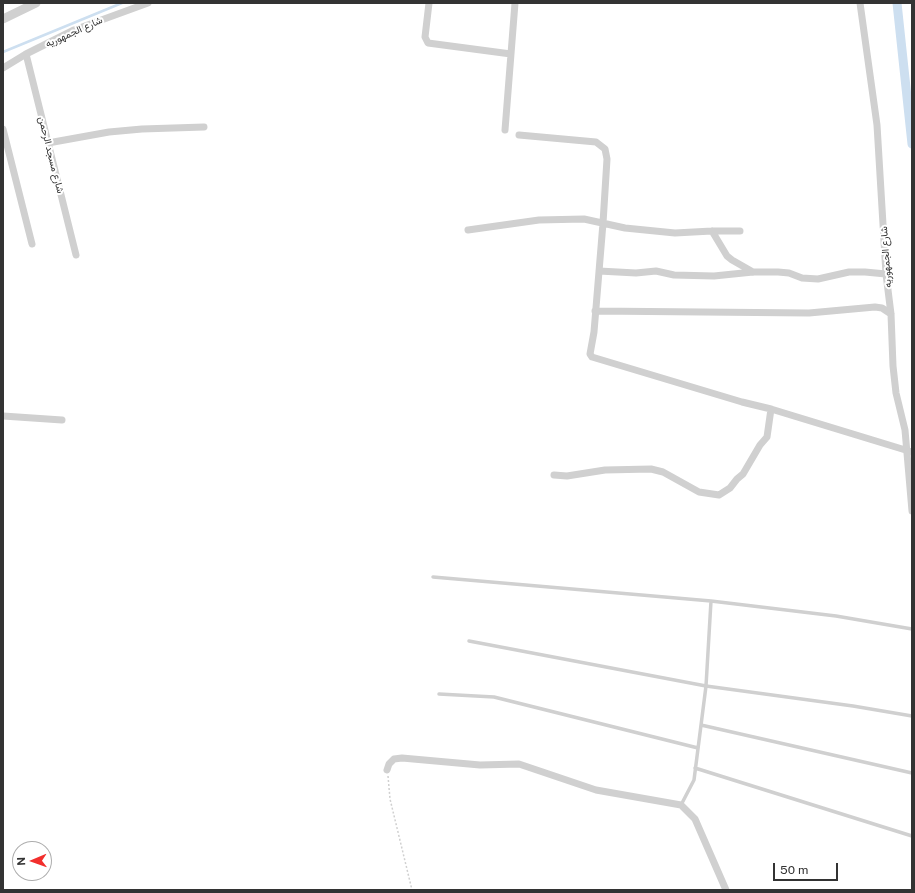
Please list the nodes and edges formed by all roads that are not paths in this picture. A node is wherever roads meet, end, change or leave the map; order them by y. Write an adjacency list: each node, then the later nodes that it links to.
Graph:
1 (36, 3): 6 (street)
2 (148, 3): 8 (street, شارع الجمهوريه)
3 (429, 3): 9 (street)
4 (515, 3): 9 (street)
5 (860, 3): 24 (street, شارع الجمهوريه)
6 (24, 6): 7 (street)
7 (3, 19)
8 (26, 54): 10 (street, شارع الجمهوريه); 15 (street, شارع مسجد الرحمن)
9 (511, 54): 13 (street)
10 (3, 68)
11 (204, 127): 15 (street)
12 (3, 129): 20 (street)
13 (505, 130)
14 (519, 136): 16 (street)
15 (48, 143): 21 (street, شارع مسجد الرحمن)
16 (603, 223): 17 (street); 18 (street); 22 (street)
17 (468, 230)
18 (712, 231): 19 (street); 23 (street)
19 (740, 231)
20 (32, 244)
21 (76, 255)
22 (599, 271): 23 (street); 25 (street)
23 (753, 272): 24 (street)
24 (886, 274): 26 (street, شارع الجمهوريه)
25 (595, 312): 26 (street); 27 (street)
26 (891, 314): 30 (street, شارع الجمهوريه)
27 (771, 409): 30 (street); 31 (street)
28 (3, 416): 29 (street)
29 (62, 420)
30 (910, 451): 32 (street, شارع الجمهوريه)
31 (554, 475)
32 (912, 511)
33 (433, 577): 34 (lane)
34 (712, 601): 35 (lane); 37 (lane)
35 (912, 629)
36 (469, 641): 37 (lane)
37 (706, 686): 39 (lane); 40 (lane)
38 (439, 694): 41 (lane)
39 (912, 716)
40 (701, 725): 41 (lane); 44 (lane)
41 (698, 748): 42 (lane)
42 (695, 768): 45 (lane); 46 (lane)
43 (387, 770): 45 (street)
44 (912, 772)
45 (681, 805): 47 (street)
46 (912, 836)
47 (726, 890)

